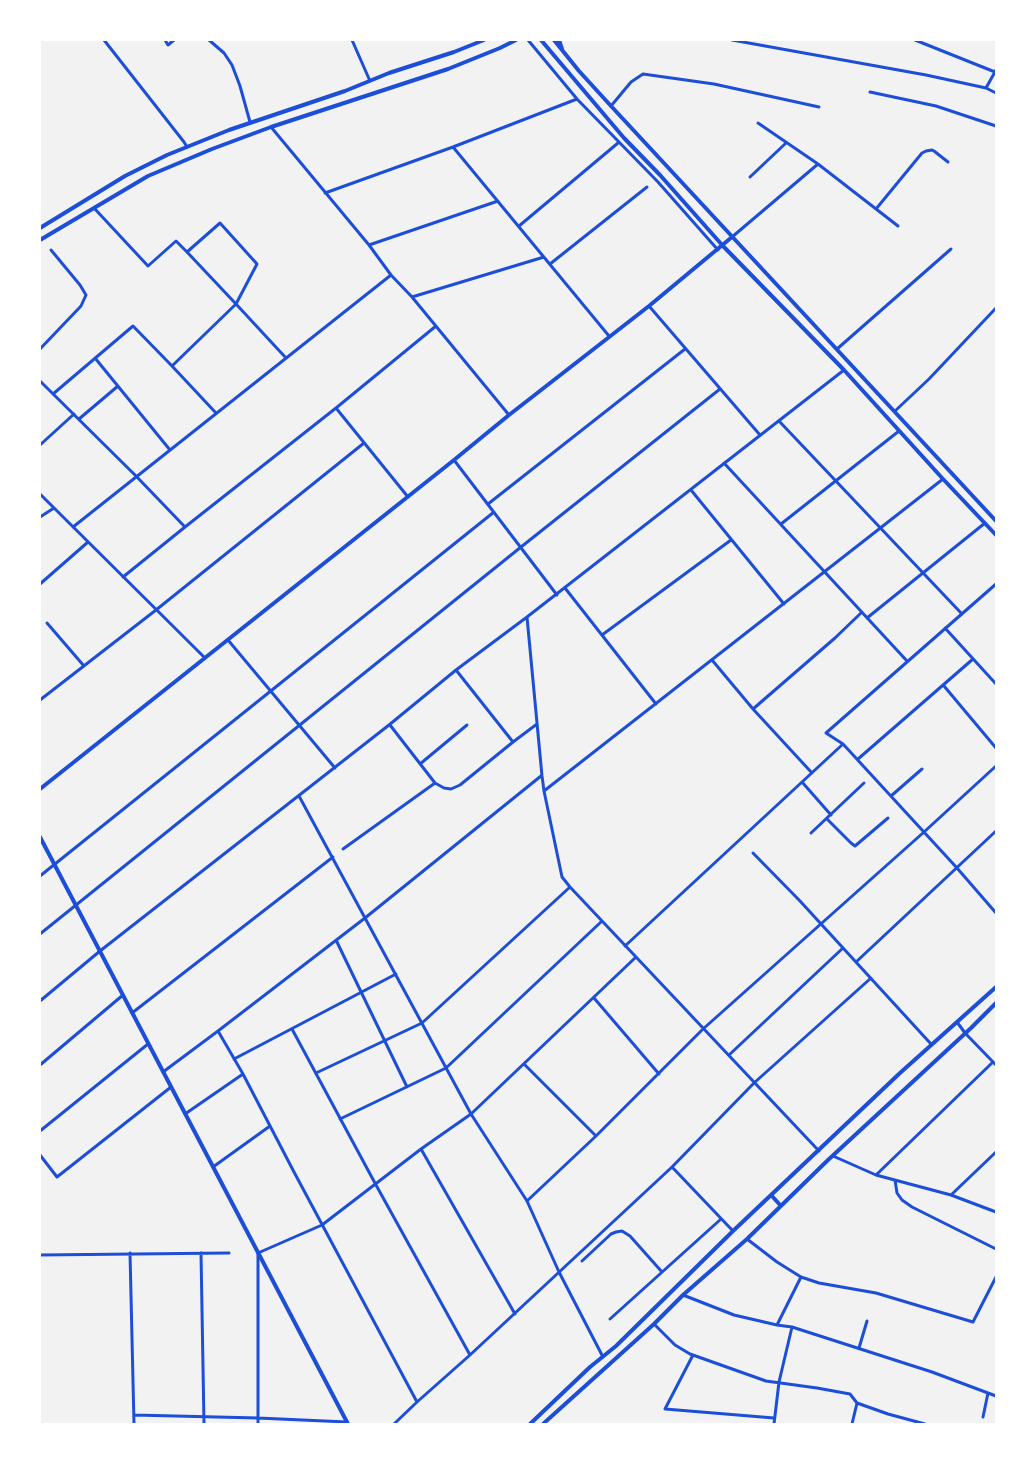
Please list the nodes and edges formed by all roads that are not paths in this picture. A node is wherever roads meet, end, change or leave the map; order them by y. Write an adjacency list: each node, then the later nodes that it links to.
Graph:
1 (104, 40): 29 (street)
2 (165, 40): 3 (street)
3 (174, 40)
4 (208, 40): 23 (street)
5 (352, 40): 16 (street)
6 (484, 40): 16 (street)
7 (516, 40): 26 (street)
8 (528, 40): 20 (street)
9 (541, 40): 45 (street)
10 (554, 40): 14 (street)
11 (559, 40): 14 (street)
12 (732, 40): 17 (street)
13 (915, 40): 15 (street)
14 (562, 51): 21 (street)
15 (995, 71): 17 (street)
16 (370, 81): 23 (street)
17 (986, 88): 19 (street)
18 (870, 92): 25 (street)
19 (996, 93)
20 (577, 99): 27 (street); 30 (street)
21 (611, 106): 22 (street); 42 (street)
22 (819, 107)
23 (250, 122): 29 (street)
24 (758, 123): 28 (street)
25 (996, 126)
26 (271, 127): 35 (street); 37 (street)
27 (618, 142): 39 (street); 48 (street)
28 (786, 142): 32 (street); 33 (street)
29 (187, 147): 41 (street)
30 (453, 147): 35 (street); 36 (street)
31 (948, 162): 38 (street)
32 (818, 164): 38 (street); 42 (street)
33 (750, 176)
34 (647, 187): 51 (street)
35 (325, 193): 44 (street)
36 (498, 201): 39 (street); 44 (street)
37 (94, 207): 43 (street); 49 (street)
38 (876, 209): 40 (street)
39 (519, 226): 50 (street)
40 (898, 226)
41 (40, 228)
42 (732, 237): 45 (street); 60 (street)
43 (40, 240)
44 (369, 245): 52 (street)
45 (723, 246): 48 (street); 65 (street)
46 (951, 249): 60 (street)
47 (51, 250): 61 (street)
48 (718, 250): 55 (street)
49 (187, 252): 54 (street); 54 (street)
50 (544, 257): 51 (street); 53 (street)
51 (550, 264): 58 (street)
52 (391, 275): 53 (street); 63 (street)
53 (412, 297): 57 (street)
54 (236, 304): 63 (street); 64 (street)
55 (649, 306): 58 (street); 59 (street)
56 (996, 308): 71 (street)
57 (436, 326): 70 (street); 74 (street)
58 (609, 336): 74 (street)
59 (686, 349): 68 (street); 90 (street)
60 (837, 349): 71 (street)
61 (40, 350)
62 (95, 358): 64 (street); 67 (street); 69 (street)
63 (286, 358): 72 (street)
64 (172, 366): 72 (street)
65 (844, 370): 76 (street); 77 (street)
66 (40, 381): 69 (street)
67 (118, 386): 75 (street); 81 (street)
68 (720, 389): 78 (street); 103 (street)
69 (53, 394): 73 (street)
70 (336, 408): 79 (street); 98 (street)
71 (895, 411): 94 (street)
72 (216, 413): 81 (street)
73 (74, 414): 75 (street); 80 (street)
74 (509, 414): 82 (street)
75 (79, 419): 84 (street)
76 (779, 421): 78 (street); 86 (street)
77 (900, 430): 85 (street); 86 (street)
78 (760, 435): 83 (street)
79 (364, 443): 89 (street); 112 (street)
80 (40, 446)
81 (170, 450): 84 (street)
82 (454, 460): 89 (street); 90 (street)
83 (724, 463): 87 (street); 96 (street)
84 (136, 476): 97 (street); 98 (street)
85 (943, 479): 95 (street); 99 (street)
86 (835, 480): 96 (street); 99 (street)
87 (691, 490): 101 (street); 109 (street)
88 (40, 494): 91 (street)
89 (408, 497): 120 (street)
90 (488, 504): 92 (street)
91 (54, 508): 93 (street); 97 (street)
92 (494, 512): 103 (street); 129 (street)
93 (40, 518)
94 (996, 521)
95 (985, 523): 100 (street); 105 (street)
96 (781, 524): 104 (street)
97 (72, 527): 102 (street)
98 (185, 527): 106 (street)
99 (881, 528): 104 (street); 105 (street)
100 (996, 535)
101 (731, 540): 111 (street); 119 (street)
102 (88, 542): 106 (street); 107 (street)
103 (521, 547): 110 (street); 136 (street)
104 (824, 572): 111 (street); 113 (street)
105 (923, 573): 114 (street); 116 (street)
106 (123, 577): 112 (street)
107 (40, 584)
108 (996, 584): 114 (street)
109 (565, 588): 110 (street); 119 (street)
110 (557, 595): 115 (street)
111 (784, 604): 123 (street)
112 (156, 610): 121 (street); 125 (street)
113 (862, 612): 116 (street); 132 (street)
114 (962, 614): 118 (street)
115 (527, 618): 126 (street); 133 (street)
116 (867, 618): 124 (street)
117 (47, 623): 125 (street)
118 (945, 628): 122 (street); 124 (street)
119 (602, 635): 131 (street)
120 (228, 640): 121 (street); 129 (street)
121 (205, 658): 150 (street)
122 (973, 659): 127 (street); 128 (street)
123 (712, 660): 131 (street); 132 (street)
124 (907, 662): 138 (street)
125 (84, 666): 130 (street)
126 (456, 670): 134 (street); 137 (street)
127 (996, 684)
128 (944, 686): 139 (street); 140 (street)
129 (271, 691): 136 (street); 164 (street)
130 (41, 698)
131 (656, 704): 151 (street)
132 (753, 709): 145 (street)
133 (538, 724): 137 (street); 146 (street)
134 (390, 725): 141 (street); 143 (street)
135 (466, 725): 141 (street)
136 (299, 727): 143 (street); 168 (street)
137 (513, 742): 148 (street)
138 (843, 744): 140 (street); 145 (street)
139 (996, 748)
140 (858, 759): 153 (street)
141 (420, 764): 148 (street)
142 (996, 766): 158 (street)
143 (335, 768): 152 (street)
144 (922, 769): 153 (street)
145 (812, 772): 147 (street)
146 (542, 776): 151 (street); 170 (street)
147 (802, 782): 154 (street); 175 (street)
148 (435, 783): 161 (street)
149 (864, 783): 154 (street)
150 (40, 789)
151 (544, 791): 167 (street)
152 (300, 796): 163 (street); 177 (street)
153 (892, 796): 158 (street)
154 (831, 815): 156 (street)
155 (888, 818): 156 (street)
156 (827, 819): 159 (street)
157 (996, 831): 165 (street)
158 (924, 832): 165 (street); 172 (street)
159 (811, 833)
160 (40, 837): 164 (street)
161 (343, 849)
162 (754, 853): 172 (street)
163 (333, 857): 170 (street); 188 (street)
164 (54, 864): 166 (street); 168 (street)
165 (957, 868): 169 (street); 179 (street)
166 (40, 876)
167 (570, 887): 171 (street); 190 (street)
168 (76, 905): 173 (street); 177 (street)
169 (996, 913)
170 (365, 918): 174 (street); 180 (street)
171 (602, 921): 175 (street); 203 (street)
172 (821, 924): 176 (street); 192 (street)
173 (40, 934)
174 (336, 940): 183 (street); 193 (street)
175 (625, 946): 178 (street)
176 (843, 948): 179 (street); 198 (street)
177 (100, 951): 184 (street); 186 (street)
178 (636, 957): 185 (street); 192 (street)
179 (856, 962): 181 (street)
180 (396, 974): 183 (street); 190 (street)
181 (871, 978): 197 (street); 208 (street)
182 (996, 987): 189 (street)
183 (361, 992): 191 (street); 195 (street)
184 (123, 995): 188 (street); 202 (street)
185 (594, 998): 200 (street); 207 (street)
186 (40, 1001)
187 (996, 1003): 194 (street)
188 (132, 1013): 196 (street)
189 (957, 1022): 194 (street); 197 (street)
190 (422, 1023): 195 (street); 203 (street)
191 (292, 1029): 199 (street); 205 (street)
192 (703, 1029): 198 (street); 207 (street)
193 (218, 1031): 199 (street); 204 (street)
194 (965, 1033): 201 (street); 221 (street)
195 (385, 1041): 205 (street); 210 (street)
196 (148, 1044): 204 (street); 215 (street)
197 (931, 1044): 218 (street)
198 (728, 1055): 208 (street)
199 (234, 1059): 206 (street)
200 (524, 1064): 212 (street); 216 (street)
201 (994, 1064): 224 (street)
202 (40, 1065)
203 (446, 1068): 210 (street); 212 (street)
204 (163, 1072): 209 (street)
205 (316, 1073): 213 (street)
206 (243, 1074): 211 (street); 214 (street)
207 (659, 1074): 216 (street)
208 (754, 1083): 218 (street); 223 (street)
209 (171, 1087): 211 (street); 220 (street)
210 (407, 1087): 213 (street)
211 (185, 1114): 222 (street)
212 (471, 1114): 217 (street); 229 (street)
213 (340, 1119): 226 (street)
214 (270, 1126): 222 (street); 233 (street)
215 (40, 1131)
216 (596, 1136): 229 (street)
217 (421, 1149): 226 (street); 248 (street)
218 (819, 1151): 227 (street)
219 (996, 1152): 228 (street)
220 (40, 1155)
221 (833, 1156): 224 (street); 230 (street)
222 (213, 1167): 238 (street)
223 (672, 1167): 232 (street); 243 (street)
224 (876, 1175): 225 (street)
225 (895, 1180): 228 (street); 236 (street)
226 (376, 1185): 233 (street); 255 (street)
227 (771, 1195): 230 (street); 234 (street)
228 (952, 1195): 231 (street)
229 (527, 1201): 243 (street)
230 (781, 1206): 235 (street)
231 (996, 1212)
232 (721, 1218): 234 (street); 244 (street)
233 (322, 1225): 238 (street); 261 (street)
234 (733, 1232): 257 (street)
235 (747, 1239): 245 (street); 247 (street)
236 (996, 1249)
237 (201, 1253): 240 (street); 241 (street); 265 (street)
238 (258, 1253): 266 (street); 269 (street)
239 (40, 1254): 240 (street)
240 (130, 1254): 263 (street)
241 (229, 1254)
242 (582, 1261): 244 (street)
243 (559, 1272): 248 (street); 257 (street)
244 (662, 1272): 249 (street)
245 (801, 1277): 246 (street); 252 (street)
246 (996, 1277)
247 (683, 1295): 251 (street); 252 (street)
248 (515, 1314): 255 (street)
249 (610, 1319)
250 (866, 1321): 254 (street)
251 (654, 1324): 256 (street); 276 (street)
252 (777, 1325): 253 (street)
253 (792, 1327): 254 (street); 258 (street)
254 (859, 1348): 259 (street)
255 (470, 1355): 261 (street)
256 (693, 1355): 258 (street); 267 (street)
257 (603, 1357): 275 (street)
258 (779, 1382): 262 (street); 267 (street)
259 (988, 1393): 260 (street); 264 (street)
260 (996, 1396)
261 (417, 1402): 274 (street)
262 (857, 1403): 270 (street); 278 (street)
263 (134, 1415): 265 (street); 271 (street)
264 (984, 1416)
265 (204, 1417): 266 (street); 272 (street)
266 (258, 1418): 268 (street); 273 (street)
267 (774, 1418): 277 (street)
268 (308, 1423): 269 (street)
269 (347, 1423)
270 (915, 1423): 279 (street)
271 (134, 1424)
272 (204, 1424)
273 (258, 1424)
274 (394, 1424)
275 (530, 1424)
276 (543, 1424)
277 (774, 1424)
278 (852, 1424)
279 (925, 1424)

